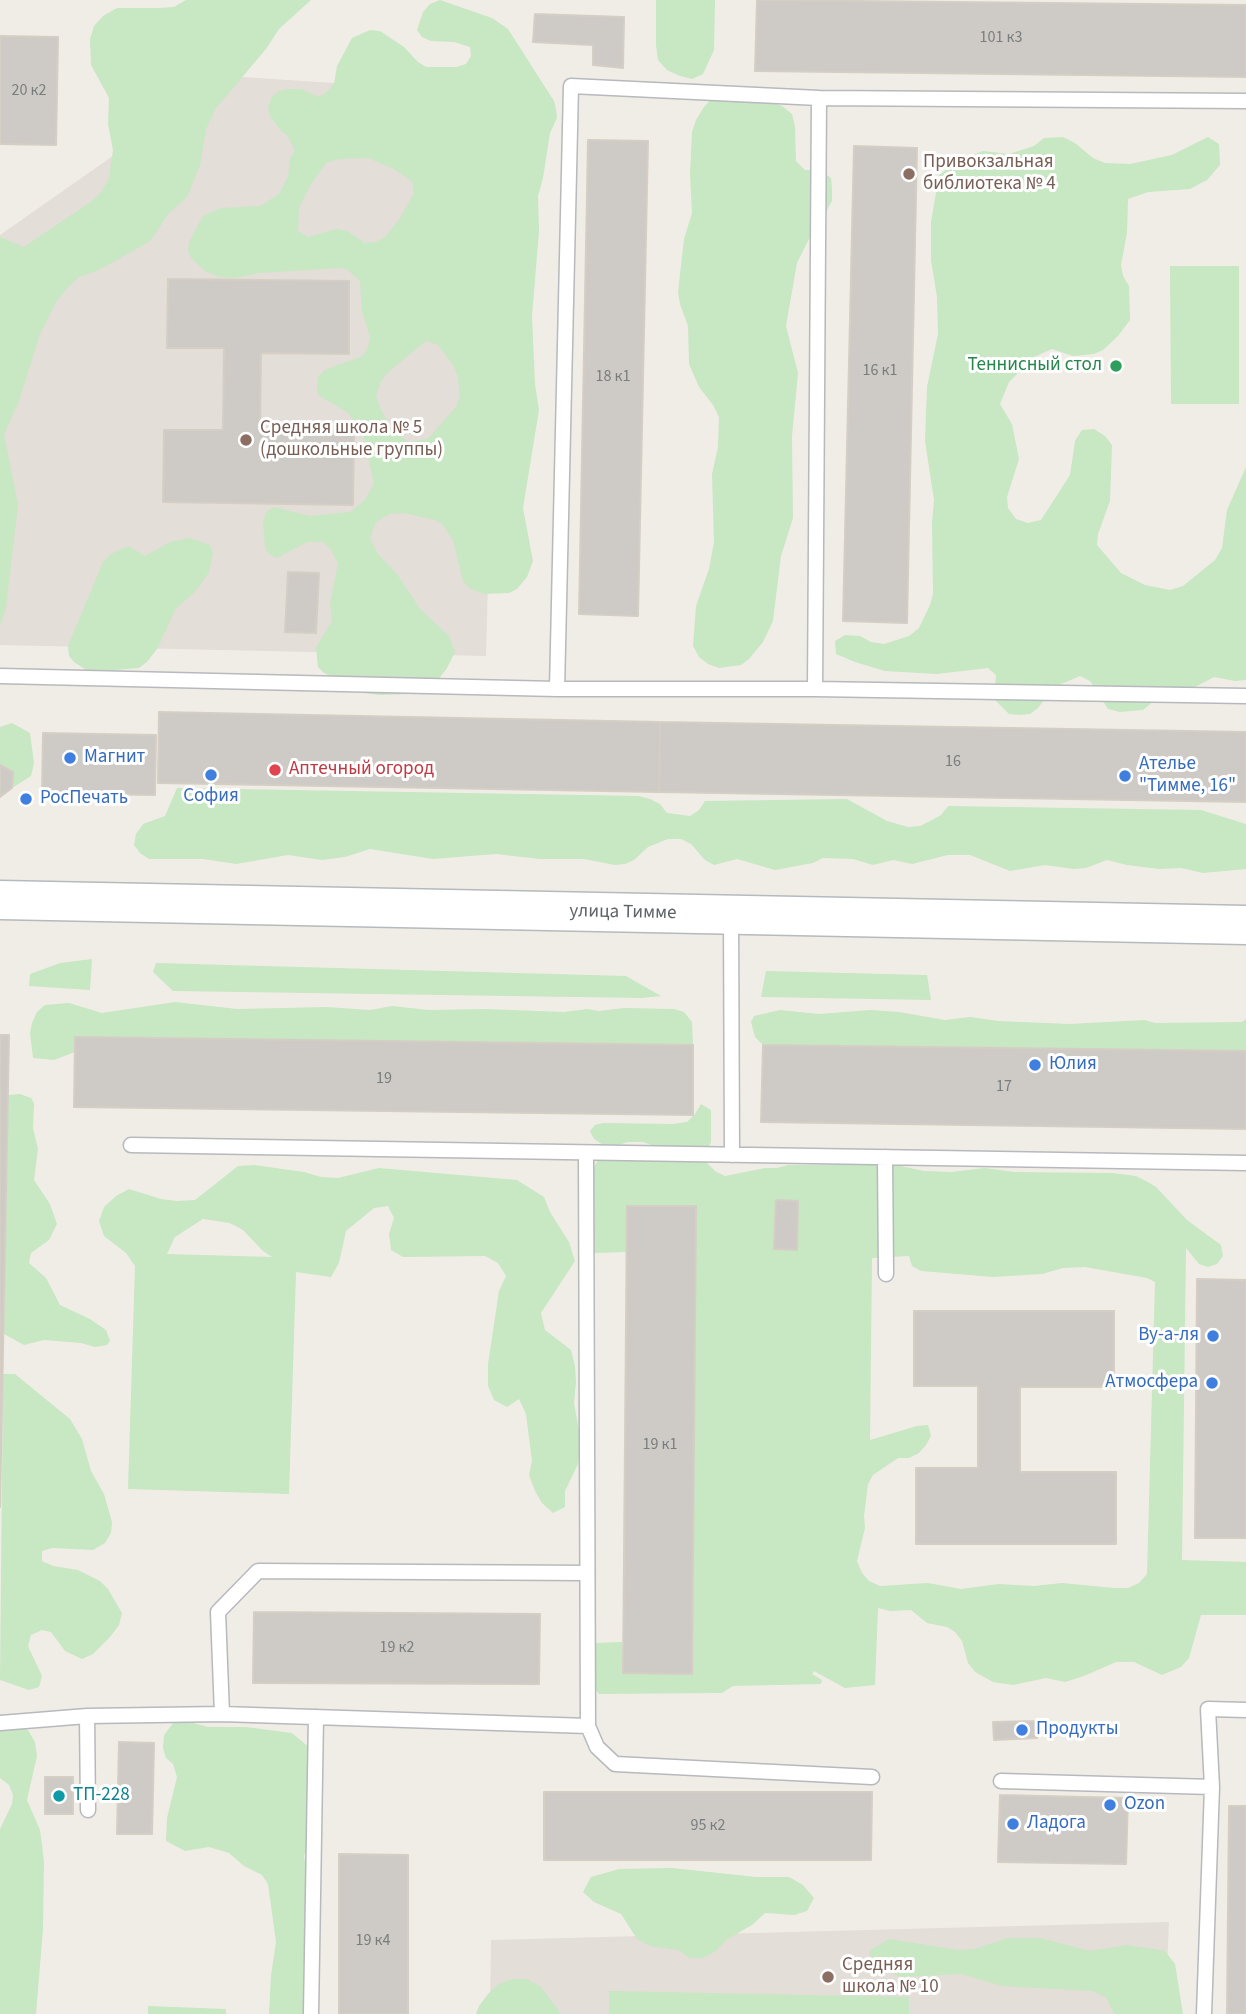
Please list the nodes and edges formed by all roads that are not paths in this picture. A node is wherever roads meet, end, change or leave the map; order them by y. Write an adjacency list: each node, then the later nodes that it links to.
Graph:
1 (819, 98): 2 (lane); 4 (lane); 5 (lane)
2 (1246, 101)
3 (0, 676): 4 (lane)
4 (557, 689): 5 (lane)
5 (815, 689): 6 (lane)
6 (1246, 696)
7 (0, 900): 8 (main road, улица Тимме)
8 (731, 915): 9 (main road, улица Тимме); 12 (lane)
9 (1246, 925)
10 (131, 1145): 11 (lane)
11 (586, 1153): 12 (lane); 16 (lane)
12 (732, 1155): 13 (lane)
13 (885, 1157): 14 (lane); 15 (lane)
14 (1246, 1163)
15 (886, 1274)
16 (586, 1573): 18 (lane); 22 (lane)
17 (1246, 1710): 25 (lane)
18 (222, 1714): 19 (lane); 20 (lane)
19 (87, 1716): 21 (lane); 26 (lane)
20 (316, 1717): 22 (lane); 27 (lane)
21 (0, 1723)
22 (588, 1726): 23 (lane)
23 (872, 1777)
24 (1001, 1781): 25 (lane)
25 (1212, 1787): 28 (lane)
26 (88, 1810)
27 (311, 2014)
28 (1204, 2014)

